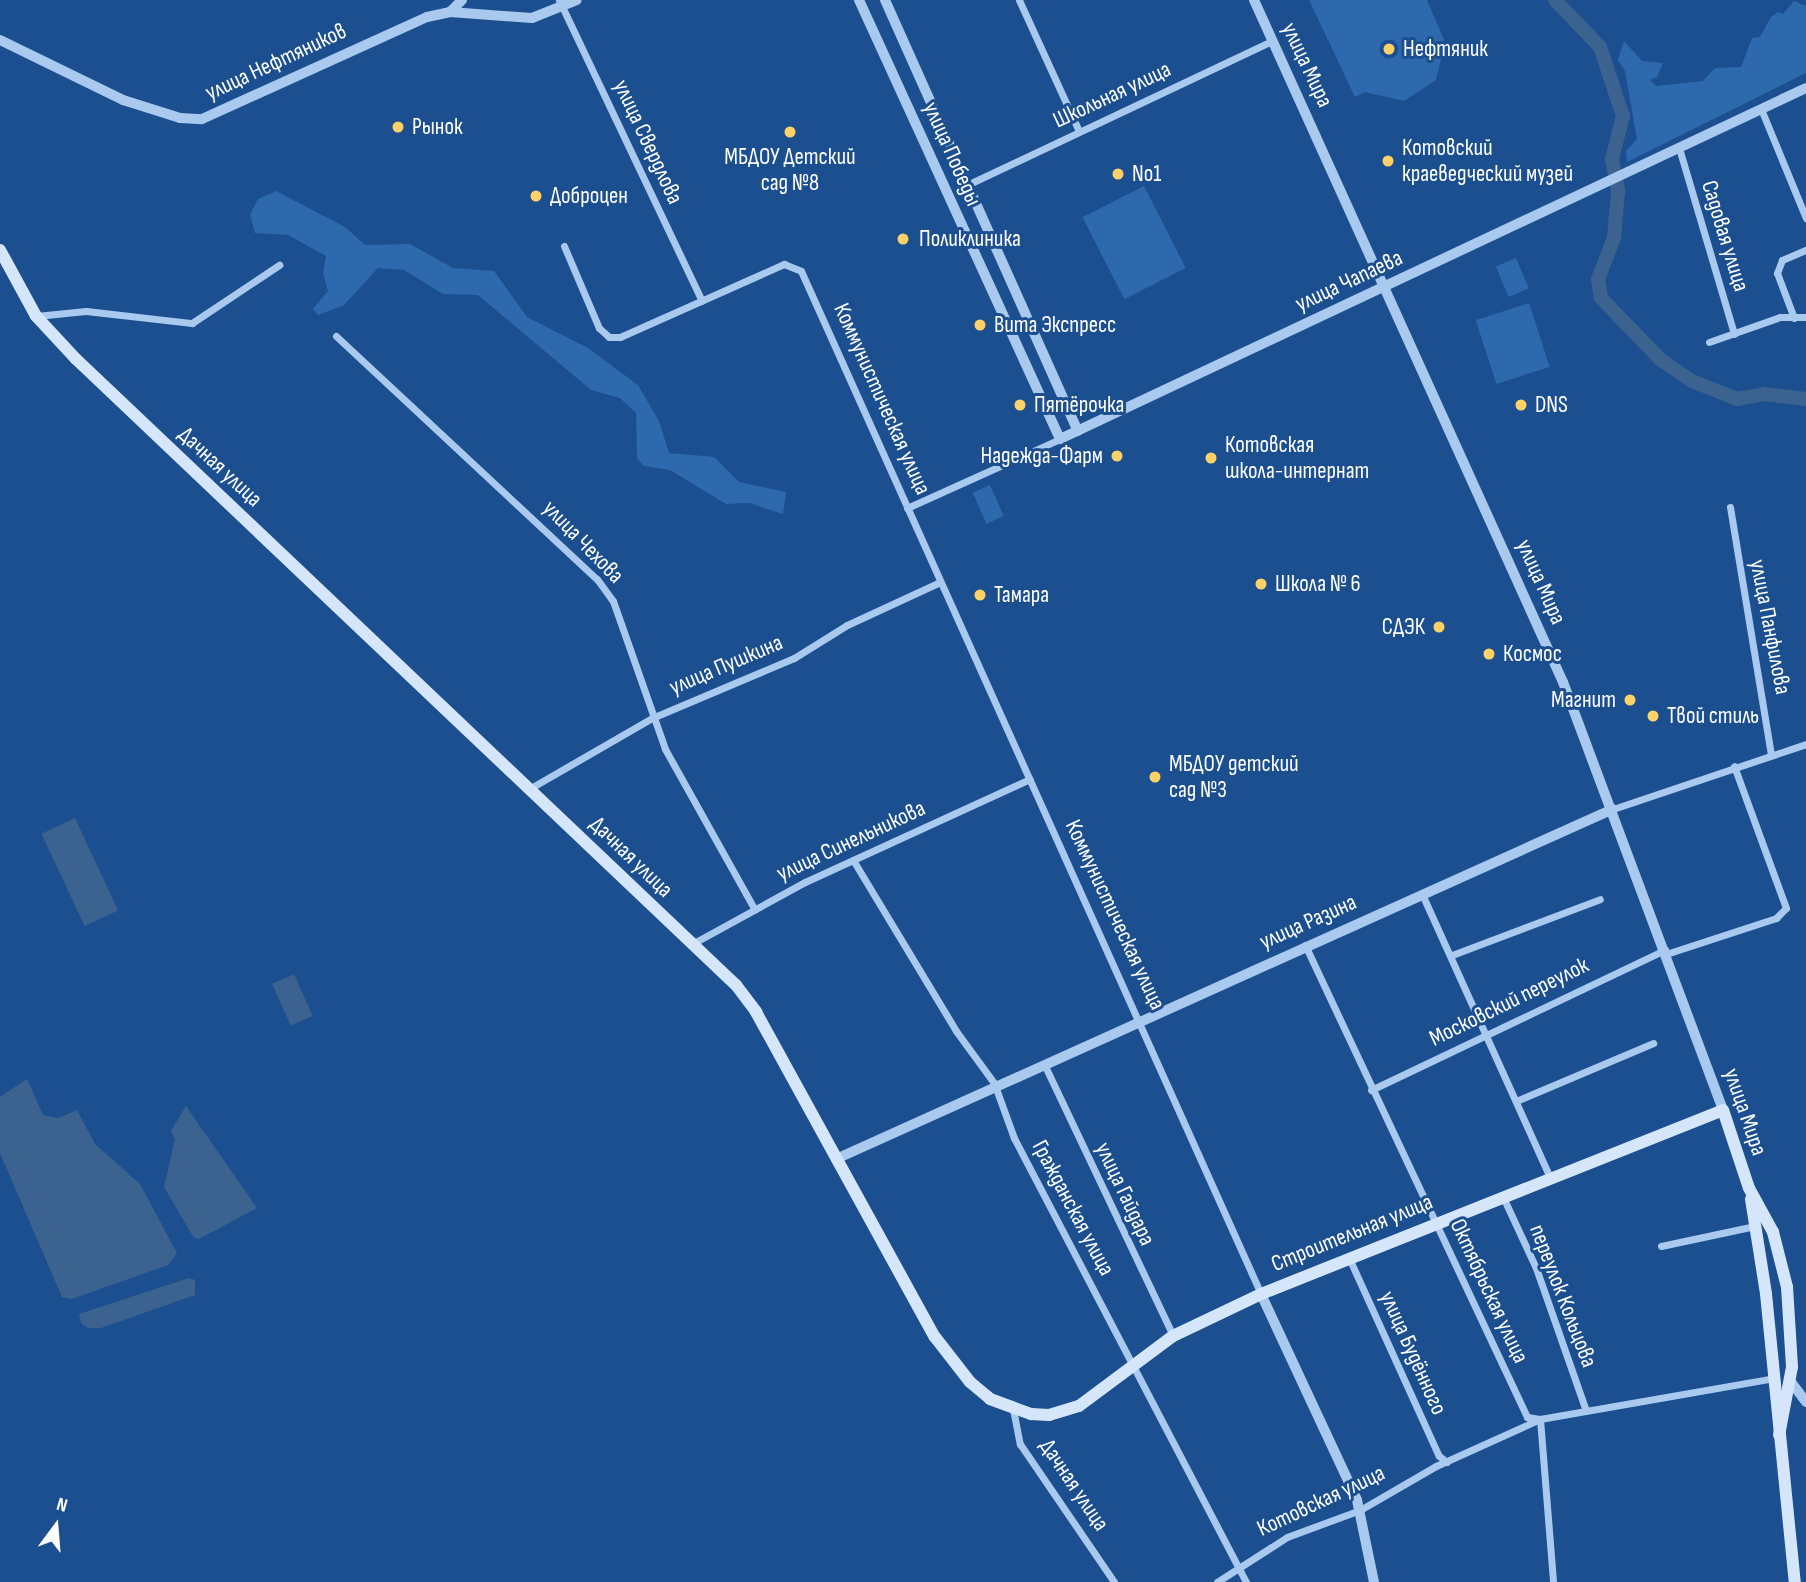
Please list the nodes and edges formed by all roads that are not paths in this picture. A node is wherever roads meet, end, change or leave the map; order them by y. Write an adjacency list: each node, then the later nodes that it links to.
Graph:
1 (462, 0): 8 (street)
2 (577, 0): 7 (street, улица Нефтяников)
3 (859, 0): 30 (street, улица Победы)
4 (885, 0): 15 (street, улица Победы)
5 (1019, 0): 13 (street)
6 (1254, 0): 10 (street, улица Мира)
7 (561, 3): 8 (street, улица Нефтяников); 22 (street, улица Свердлова)
8 (450, 12): 9 (street, улица Нефтяников)
9 (0, 40)
10 (1272, 41): 13 (street, Школьная улица); 21 (street, улица Мира)
11 (1806, 88): 12 (street, улица Чапаева)
12 (1761, 109): 14 (street, улица Чапаева); 16 (street)
13 (1079, 131): 15 (street, Школьная улица)
14 (1679, 148): 21 (street, улица Чапаева); 26 (street, Садовая улица)
15 (969, 184): 29 (street, улица Победы)
16 (1806, 218)
17 (564, 246): 22 (street)
18 (0, 250): 23 (main road, Дачная улица)
19 (1806, 250): 25 (street)
20 (279, 265): 23 (street)
21 (1386, 287): 29 (street, улица Чапаева); 40 (street, улица Мира)
22 (702, 301): 32 (street, Коммунистическая улица)
23 (36, 316): 39 (main road, Дачная улица)
24 (1806, 317): 25 (street)
25 (1794, 318): 26 (street)
26 (1734, 334): 28 (street)
27 (336, 336): 34 (street, улица Чехова)
28 (1709, 342)
29 (1078, 431): 30 (street, улица Чапаева)
30 (1059, 439): 32 (street, улица Чапаева)
31 (1730, 507): 36 (street, улица Панфилова)
32 (908, 508): 33 (street, Коммунистическая улица)
33 (940, 582): 34 (street, улица Пушкина); 38 (street, Коммунистическая улица)
34 (652, 718): 39 (street, улица Пушкина); 44 (street, улица Чехова)
35 (1806, 744): 36 (street, улица Разина)
36 (1771, 755): 37 (street, улица Разина)
37 (1734, 766): 40 (street, улица Разина); 47 (street, Московский переулок)
38 (1030, 779): 41 (street, улица Синельникова); 49 (street, Коммунистическая улица)
39 (529, 789): 45 (main road, Дачная улица)
40 (1613, 809): 42 (street, улица Разина); 47 (street, улица Мира)
41 (853, 860): 44 (street, улица Синельникова); 53 (street, Гражданская улица)
42 (1422, 894): 46 (street, улица Разина); 48 (street)
43 (1600, 899): 48 (street)
44 (755, 909): 45 (street, улица Синельникова)
45 (692, 944): 57 (main road, Дачная улица)
46 (1305, 945): 49 (street, улица Разина); 54 (street, Октябрьская улица)
47 (1665, 952): 50 (street, Московский переулок); 56 (street, улица Мира)
48 (1452, 955): 50 (street)
49 (1141, 1022): 52 (street, улица Разина); 65 (street, Коммунистическая улица)
50 (1486, 1035): 54 (street, Московский переулок); 55 (street)
51 (1653, 1043): 55 (street)
52 (1045, 1066): 53 (street, улица Разина); 66 (street, улица Гайдара)
53 (996, 1089): 57 (street, улица Разина); 67 (street, Гражданская улица)
54 (1371, 1090): 61 (street, Октябрьская улица)
55 (1516, 1101): 58 (street)
56 (1723, 1110): 58 (main road, Строительная улица); 59 (main road, улица Мира)
57 (836, 1159): 71 (main road, Дачная улица)
58 (1550, 1177): 60 (main road, Строительная улица)
59 (1749, 1188): 62 (main road); 69 (main road, улица Мира)
60 (1502, 1195): 61 (main road, Строительная улица); 72 (street, переулок Кольцова)
61 (1435, 1221): 64 (main road, Строительная улица); 73 (street, Октябрьская улица)
62 (1755, 1226): 63 (street); 68 (main road)
63 (1661, 1246)
64 (1348, 1257): 65 (main road, Строительная улица); 75 (street, улица Будённого)
65 (1261, 1294): 66 (main road, Строительная улица); 76 (street, Коммунистическая улица)
66 (1173, 1336): 67 (main road, Строительная улица)
67 (1133, 1364): 71 (main road, Строительная улица); 77 (street, Гражданская улица)
68 (1775, 1378): 72 (street); 74 (main road)
69 (1791, 1382): 70 (street); 74 (main road, улица Мира)
70 (1806, 1402)
71 (1013, 1409): 78 (street, Дачная улица)
72 (1586, 1411): 73 (street)
73 (1540, 1419): 75 (street, Котовская улица); 82 (street)
74 (1779, 1435): 83 (main road)
75 (1447, 1462): 76 (street, Котовская улица)
76 (1360, 1510): 77 (street, Котовская улица); 81 (street, Коммунистическая улица)
77 (1240, 1570): 79 (street, Котовская улица); 80 (street, Гражданская улица)
78 (1114, 1582)
79 (1217, 1582)
80 (1247, 1582)
81 (1374, 1582)
82 (1553, 1582)
83 (1795, 1582)

